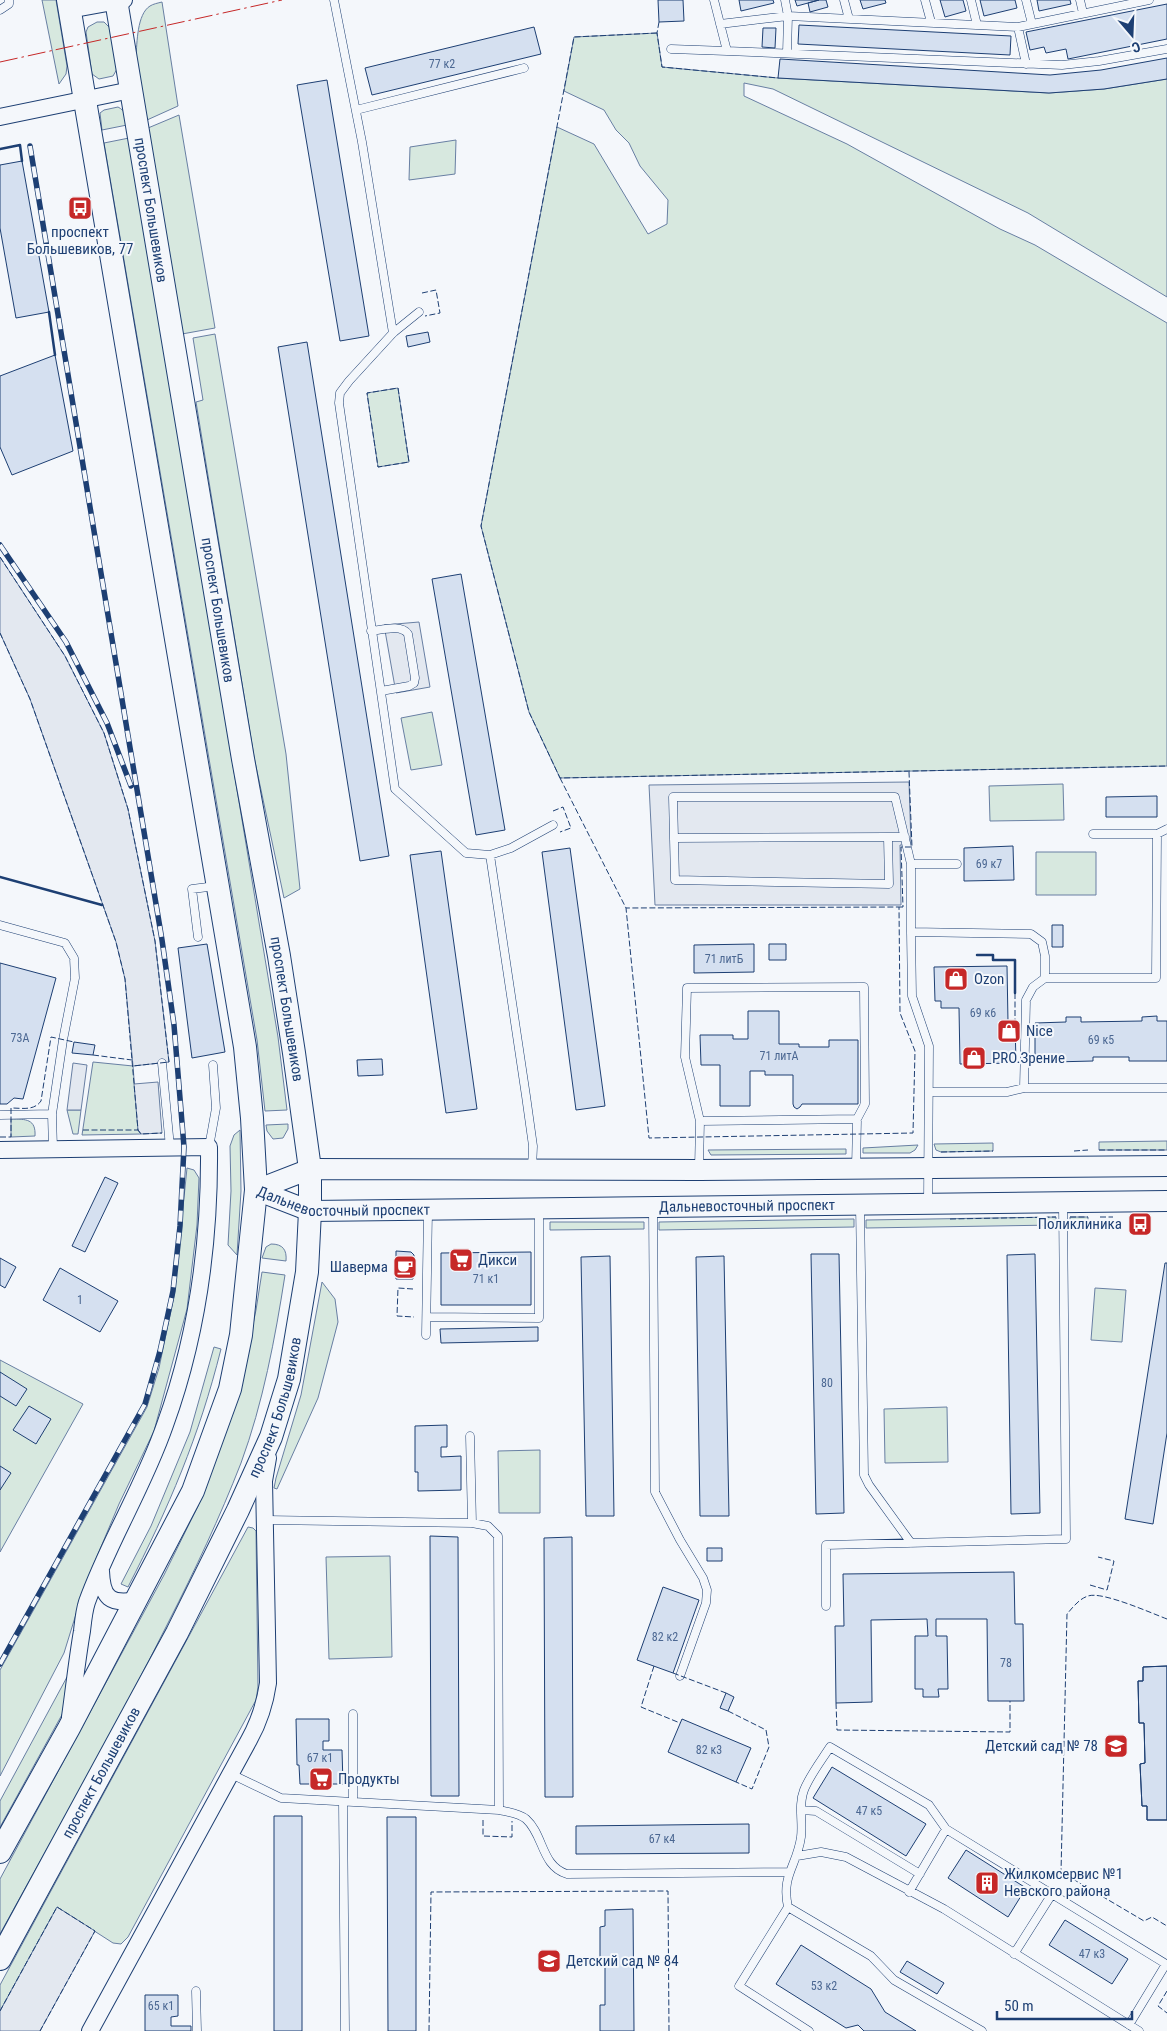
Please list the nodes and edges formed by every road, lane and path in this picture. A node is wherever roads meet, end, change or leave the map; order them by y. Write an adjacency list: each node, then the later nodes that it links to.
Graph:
1 (10, 0): 14 (lane)
2 (334, 0): 31 (lane)
3 (714, 0): 19 (lane)
4 (784, 0): 16 (lane)
5 (844, 0): 17 (lane)
6 (925, 0): 18 (lane)
7 (971, 0): 21 (lane)
8 (1026, 0): 20 (lane)
9 (1080, 0): 15 (lane)
10 (1149, 0): 12 (lane)
11 (119, 1): 13 (street); 29 (main road, проспект Большевиков)
12 (1135, 1): 15 (lane)
13 (68, 5): 30 (main road)
14 (0, 10)
15 (1083, 14): 20 (lane)
16 (788, 16): 17 (lane); 19 (lane); 26 (lane)
17 (849, 19): 18 (lane)
18 (930, 22): 21 (lane)
19 (720, 24): 25 (lane)
20 (1032, 24): 22 (lane)
21 (977, 25): 22 (lane)
22 (1018, 27): 27 (lane)
23 (1167, 49): 27 (lane)
24 (671, 50): 25 (lane)
25 (727, 51): 26 (lane)
26 (787, 53): 27 (lane)
27 (1026, 64)
28 (524, 68): 31 (lane)
29 (131, 90): 30 (street); 68 (main road, проспект Большевиков)
30 (84, 98): 32 (street); 47 (main road)
31 (356, 110): 34 (lane)
32 (0, 117)
33 (418, 312): 34 (lane)
34 (393, 333): 35 (lane)
35 (371, 631): 36 (lane); 36 (lane)
36 (381, 691): 44 (lane)
37 (552, 825): 44 (lane)
38 (1167, 829): 40 (lane)
39 (1093, 834): 40 (lane)
40 (1157, 834): 51 (lane)
41 (888, 837): 42 (lane); 43 (lane); 43 (lane)
42 (905, 837): 43 (lane); 45 (lane)
43 (674, 838)
44 (490, 855): 69 (lane)
45 (911, 864): 46 (lane); 49 (lane)
46 (958, 864)
47 (218, 886): 50 (lane); 71 (main road)
48 (0, 925): 57 (lane)
49 (911, 932): 51 (lane); 56 (lane)
50 (198, 937)
51 (1045, 978): 54 (lane)
52 (162, 1063): 62 (lane)
53 (213, 1065): 61 (lane)
54 (1024, 1088): 55 (lane); 56 (lane)
55 (1167, 1088)
56 (929, 1092): 67 (lane)
57 (52, 1114): 58 (lane); 63 (lane)
58 (0, 1115)
59 (857, 1119): 60 (lane); 60 (lane); 66 (lane)
60 (700, 1121): 70 (lane)
61 (209, 1146): 62 (street); 87 (street)
62 (170, 1147): 63 (street)
63 (53, 1149): 64 (street)
64 (0, 1150)
65 (1167, 1166): 67 (street, Дальневосточный проспект)
66 (856, 1168): 67 (street, Дальневосточный проспект); 70 (street, Дальневосточный проспект)
67 (928, 1168): 74 (lane)
68 (310, 1169): 69 (street, Дальневосточный проспект); 71 (street, Дальневосточный проспект); 79 (main road, проспект Большевиков)
69 (532, 1169): 70 (street, Дальневосточный проспект)
70 (699, 1170)
71 (256, 1190): 79 (street, Дальневосточный проспект); 88 (main road)
72 (1167, 1201): 73 (street, Дальневосточный проспект)
73 (1063, 1202): 74 (street, Дальневосточный проспект); 86 (lane)
74 (928, 1204): 75 (street, Дальневосточный проспект)
75 (860, 1205): 76 (street, Дальневосточный проспект); 86 (lane)
76 (653, 1207): 77 (street, Дальневосточный проспект); 90 (lane)
77 (539, 1208): 78 (street, Дальневосточный проспект); 80 (lane)
78 (428, 1210): 79 (street, Дальневосточный проспект); 80 (lane)
79 (310, 1211): 83 (main road, проспект Большевиков)
80 (427, 1317): 81 (lane)
81 (426, 1335)
82 (470, 1436): 85 (lane)
83 (271, 1437): 84 (street); 107 (main road, проспект Большевиков)
84 (266, 1520): 85 (lane); 93 (street)
85 (472, 1523): 96 (lane)
86 (911, 1543): 89 (lane)
87 (101, 1569): 88 (street); 92 (street)
88 (137, 1600): 92 (main road)
89 (826, 1606)
90 (680, 1676)
91 (353, 1714): 95 (lane)
92 (69, 1728): 99 (main road)
93 (231, 1774): 94 (lane); 110 (street)
94 (343, 1802): 95 (lane); 112 (lane)
95 (353, 1802): 96 (lane)
96 (499, 1810): 101 (lane)
97 (801, 1810): 98 (lane); 100 (lane); 102 (lane)
98 (946, 1829): 102 (lane); 104 (lane)
99 (0, 1852)
100 (797, 1856): 101 (lane); 103 (lane)
101 (790, 1872): 105 (lane)
102 (920, 1874): 103 (lane)
103 (909, 1892): 106 (lane)
104 (1052, 1894): 106 (lane); 109 (lane)
105 (788, 1907): 113 (lane); 114 (lane)
106 (1014, 1954): 109 (lane)
107 (0, 1959)
108 (196, 1991): 111 (lane)
109 (1129, 2025): 115 (lane)
110 (90, 2031)
111 (197, 2031)
112 (345, 2031)
113 (809, 2031)
114 (982, 2031)
115 (1139, 2031)

